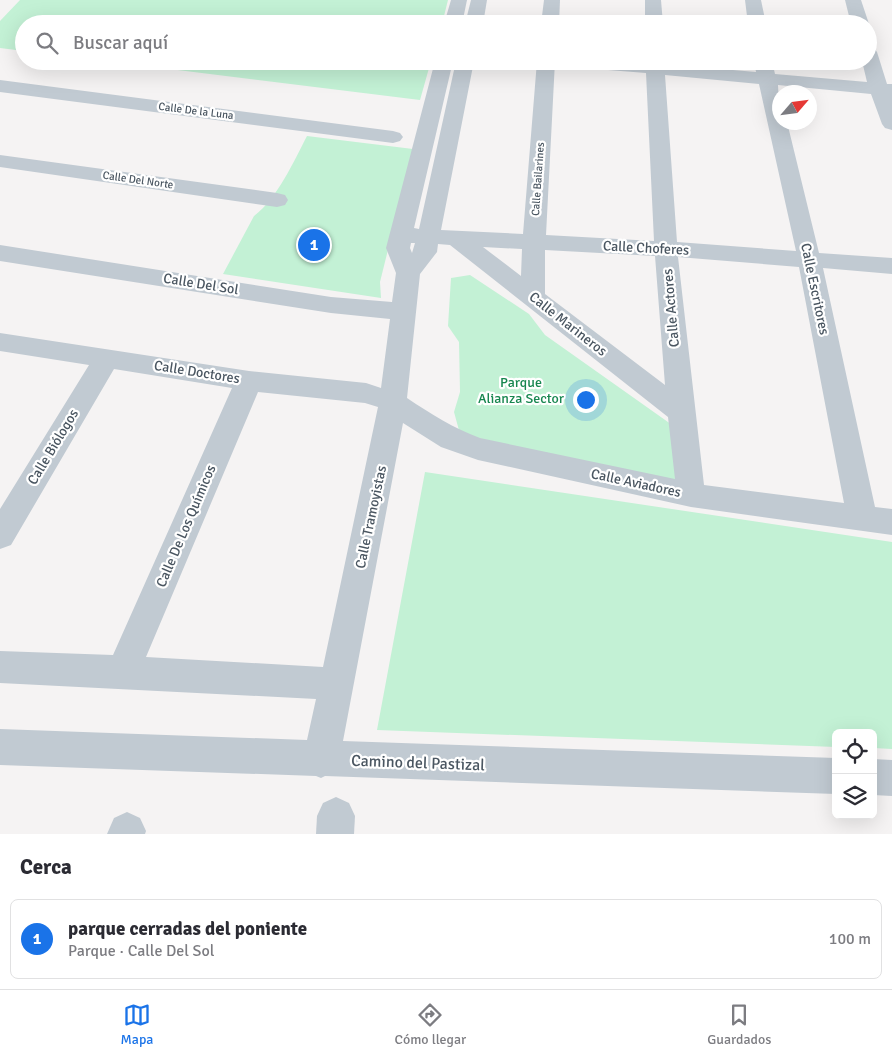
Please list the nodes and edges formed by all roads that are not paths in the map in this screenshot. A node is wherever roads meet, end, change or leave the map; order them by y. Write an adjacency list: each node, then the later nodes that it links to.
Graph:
1 (459, 0): 7 (street)
2 (479, 0): 8 (street)
3 (552, 0): 9 (street)
4 (654, 0): 10 (street)
5 (753, 0): 11 (street)
6 (853, 0): 12 (street)
7 (455, 15)
8 (476, 15)
9 (551, 15)
10 (654, 15)
11 (756, 15)
12 (857, 15)
13 (442, 70): 25 (street, Calle Tramoyistas)
14 (463, 70): 26 (street)
15 (545, 70): 28 (street, Calle Bailarines)
16 (655, 70): 29 (street, Calle Actores)
17 (765, 70): 20 (street); 31 (street, Calle Escritores)
18 (876, 70): 20 (street)
19 (0, 86): 22 (street, Calle De la Luna)
20 (885, 89): 21 (street)
21 (892, 124)
22 (393, 137)
23 (0, 161): 24 (street, Calle Del Norte)
24 (277, 200)
25 (400, 235): 26 (street, Calle Choferes); 33 (street, Calle Tramoyistas)
26 (428, 236): 27 (street, Calle Choferes); 33 (street)
27 (454, 237): 28 (street, Calle Choferes); 34 (street, Calle Marineros)
28 (534, 242): 29 (street, Calle Choferes); 34 (street, Calle Bailarines)
29 (666, 249): 31 (street, Calle Choferes); 40 (street, Calle Actores)
30 (0, 253): 35 (street, Calle Del Sol)
31 (809, 259): 32 (street, Calle Choferes); 42 (street, Calle Escritores)
32 (892, 266)
33 (408, 273): 35 (street, Calle Tramoyistas)
34 (533, 298): 40 (street, Calle Marineros)
35 (403, 312): 39 (street, Calle Tramoyistas)
36 (0, 342): 37 (street, Calle Doctores)
37 (107, 358): 38 (street, Calle Doctores); 44 (street, Calle Biólogos)
38 (249, 381): 39 (street, Calle Doctores); 46 (street, Calle De Los Químicos)
39 (393, 402): 41 (street, Calle Aviadores); 47 (street, Calle Tramoyistas)
40 (681, 412): 41 (street, Calle Actores)
41 (691, 495): 42 (street, Calle Aviadores)
42 (862, 518): 43 (street, Calle Aviadores)
43 (892, 522)
44 (0, 536)
45 (0, 667): 46 (street)
46 (123, 672): 47 (street)
47 (336, 684): 49 (street, Calle Tramoyistas)
48 (0, 747): 49 (street, Camino del Pastizal)
49 (321, 760): 50 (street, Camino del Pastizal)
50 (832, 776)
51 (877, 777): 52 (street)
52 (892, 778)

